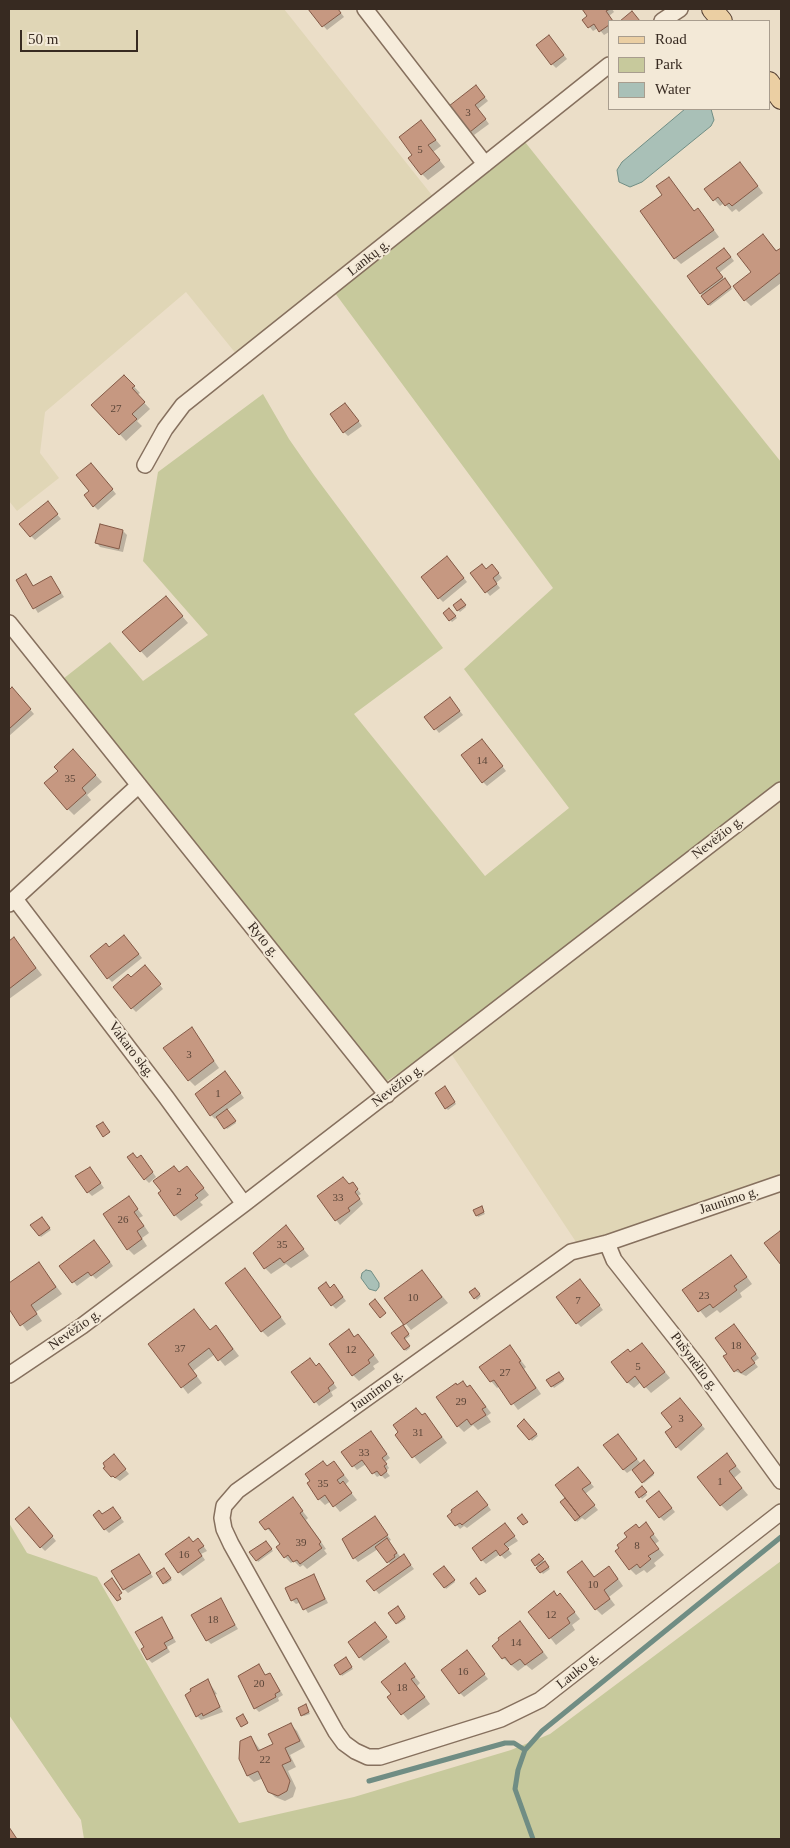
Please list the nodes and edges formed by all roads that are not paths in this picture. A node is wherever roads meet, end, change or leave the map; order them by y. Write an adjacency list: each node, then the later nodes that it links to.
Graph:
1 (365, 9): 9 (street)
2 (680, 9): 4 (street)
3 (712, 9): 5 (main road)
4 (664, 20)
5 (721, 20)
6 (608, 66): 9 (street, Lankų g.)
7 (770, 83): 8 (main road)
8 (781, 99)
9 (485, 164): 10 (street, Lankų g.)
10 (145, 465)
11 (9, 623): 12 (street, Ryto g.)
12 (140, 785): 14 (street); 15 (street, Ryto g.)
13 (781, 790): 15 (street, Nevėžio g.)
14 (12, 901): 17 (street, Vakaro skg.)
15 (387, 1095): 17 (street, Nevėžio g.)
16 (781, 1183): 18 (street, Jaunimo g.)
17 (244, 1204): 19 (street, Nevėžio g.)
18 (606, 1243): 20 (street, Pušynėlio g.); 22 (street, Jaunimo g.)
19 (9, 1374)
20 (781, 1481)
21 (781, 1512): 22 (street, Lauko g.)
22 (344, 1743)

